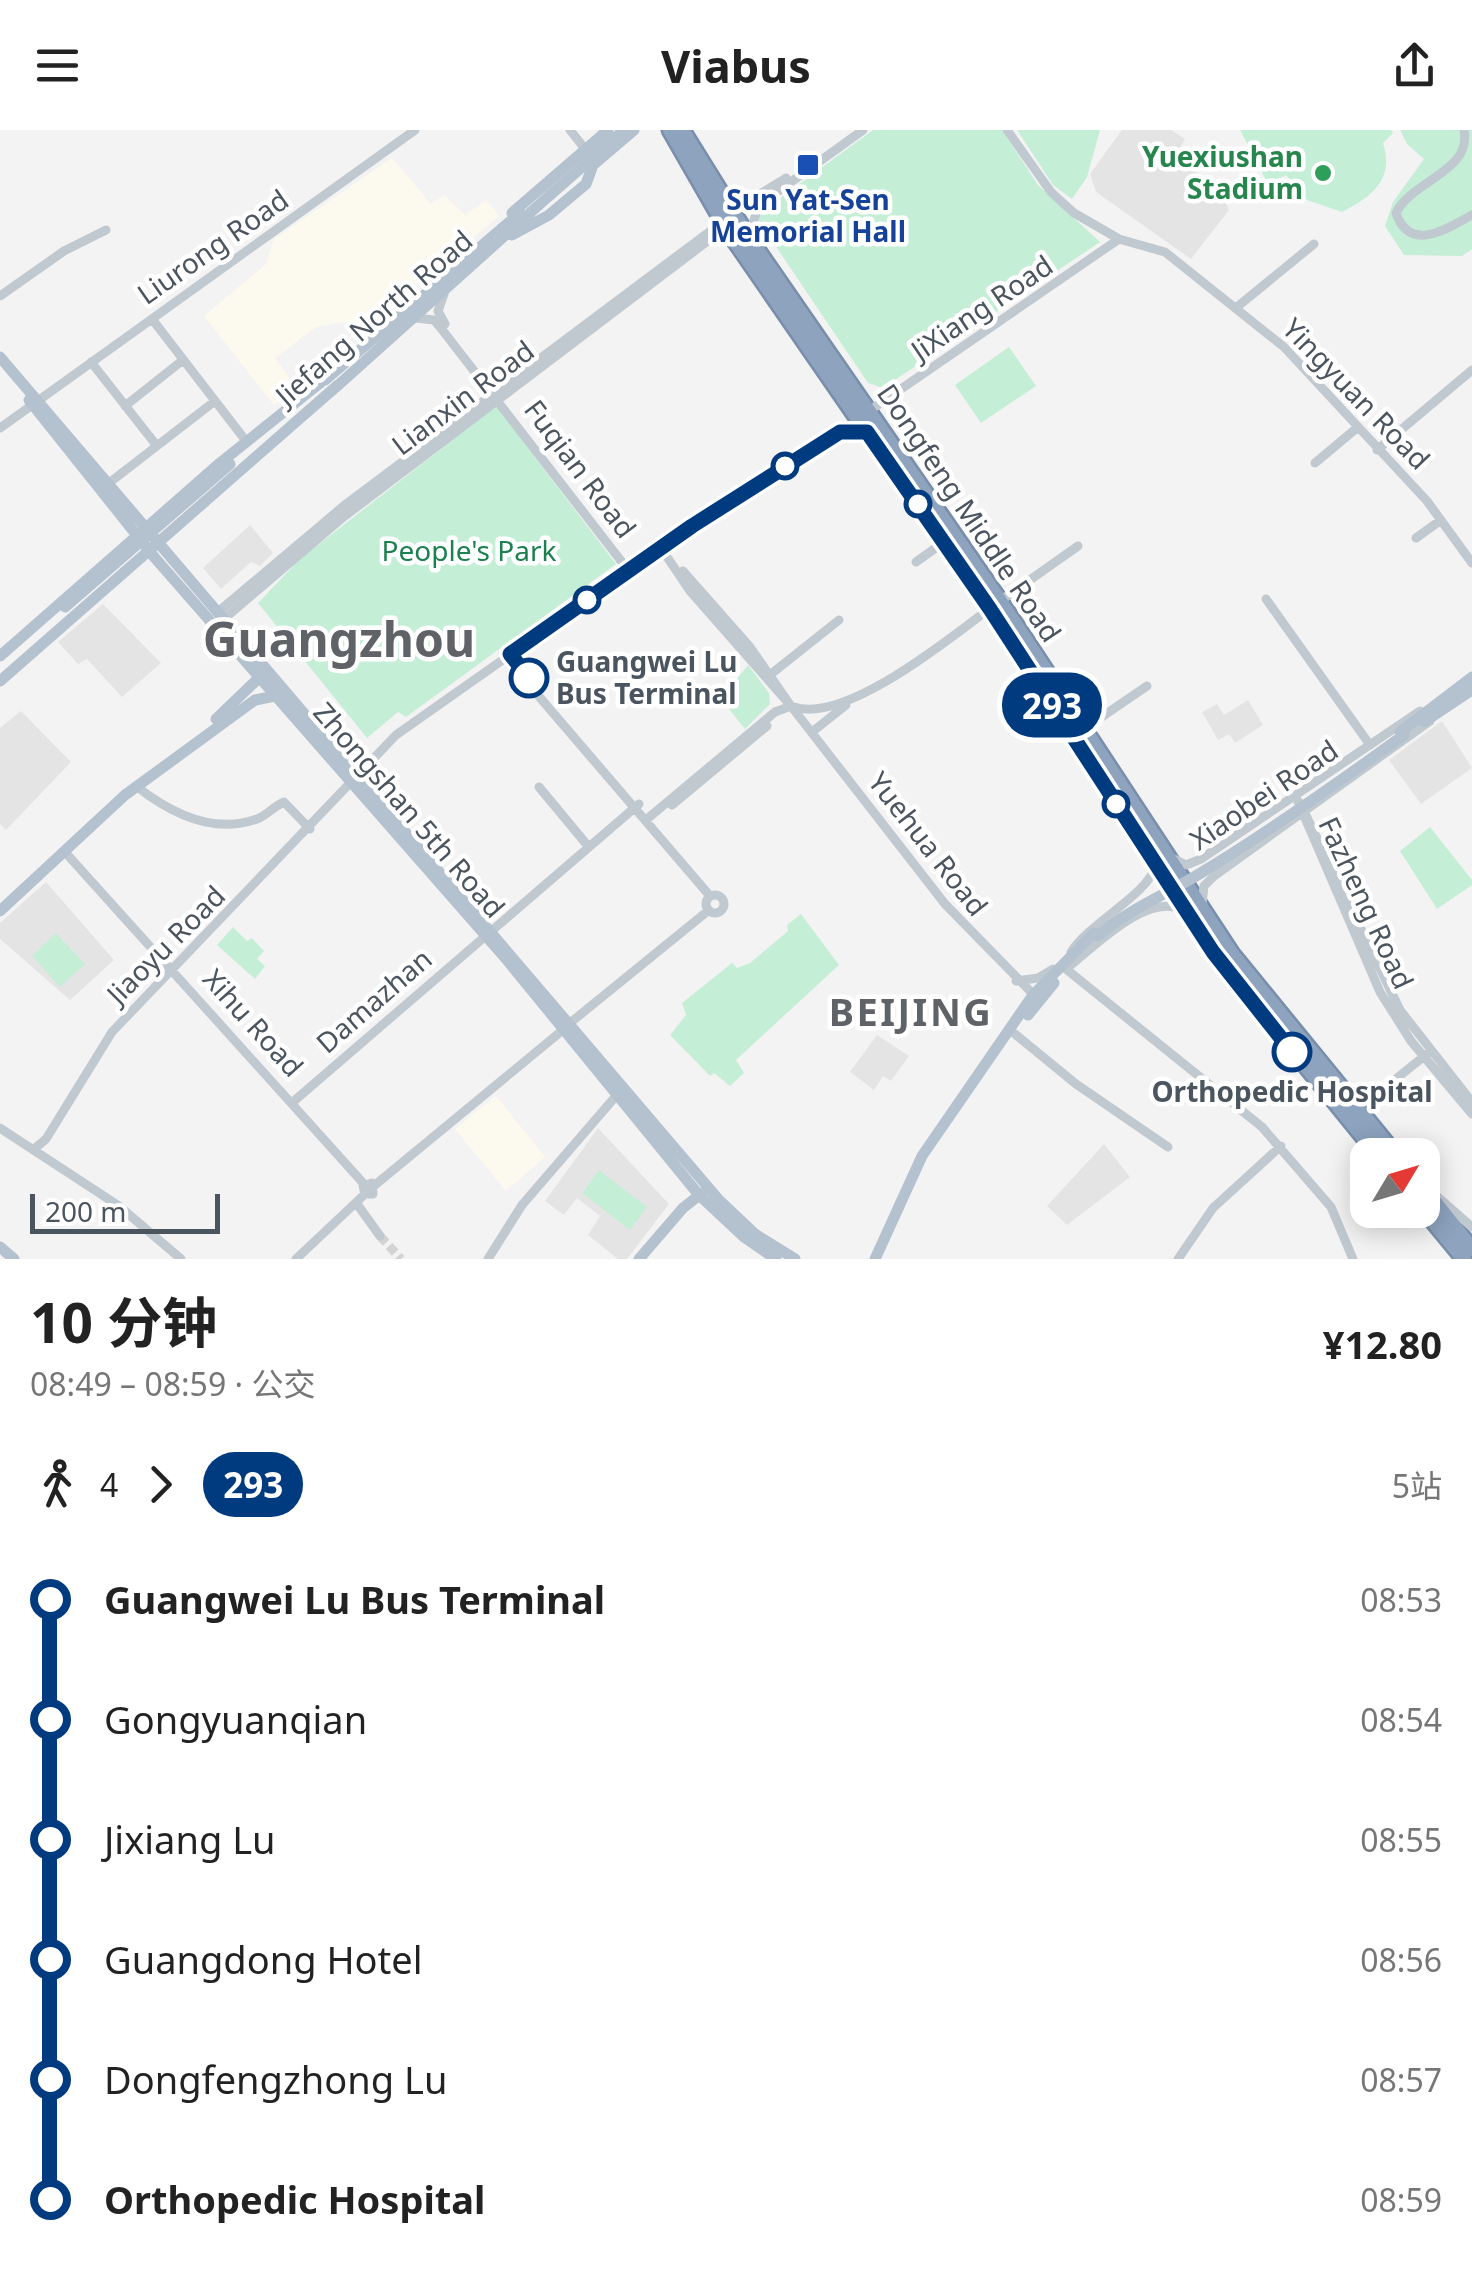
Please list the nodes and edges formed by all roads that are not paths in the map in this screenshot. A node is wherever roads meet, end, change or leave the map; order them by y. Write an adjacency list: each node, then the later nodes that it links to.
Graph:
1 (414, 130): 25 (street, Liurong Road)
2 (570, 130): 11 (street)
3 (608, 130): 11 (main road)
4 (621, 130): 20 (main road, Jiefang North Road, bridge)
5 (634, 130): 12 (main road)
6 (853, 130): 13 (street)
7 (863, 130): 18 (street)
8 (1007, 130): 17 (street, Yingyuan Road)
9 (1464, 130): 15 (street)
10 (676, 131): 13 (highway, Dongfeng Middle Road); 14 (highway, Dongfeng Middle Road)
11 (581, 153): 12 (main road); 20 (main road)
12 (593, 165): 20 (main road)
13 (718, 189): 18 (highway, Dongfeng Middle Road)
14 (718, 215): 18 (highway, Dongfeng Middle Road); 32 (street, Lianxin Road)
15 (1472, 215)
16 (106, 230): 22 (street)
17 (1118, 239): 23 (street, Yingyuan Road); 37 (street, JiXiang Road)
18 (743, 241): 32 (street, Lianxin Road); 35 (highway, Dongfeng Middle Road); 37 (highway, Dongfeng Middle Road)
19 (1314, 244): 23 (street)
20 (489, 246): 21 (main road, Jiefang North Road); 31 (main road, Jiefang North Road)
21 (444, 294): 24 (main road, Jiefang North Road); 32 (street, Fuqian Road)
22 (0, 296)
23 (1236, 307): 38 (street, Yingyuan Road)
24 (416, 318): 31 (main road, Jiefang North Road); 32 (street, Fuqian Road)
25 (152, 319): 27 (street); 28 (street, Liurong Road)
26 (0, 357): 34 (main road)
27 (184, 360): 33 (street); 36 (street)
28 (91, 362): 34 (street, Liurong Road); 36 (street)
29 (0, 367): 34 (main road)
30 (1472, 370): 43 (street)
31 (334, 380): 41 (main road); 48 (main road); 48 (main road, Jiefang North Road, bridge)
32 (496, 396): 54 (street, Fuqian Road); 58 (street, Lianxin Road)
33 (215, 401): 41 (street); 42 (street)
34 (36, 403): 39 (street, Liurong Road); 45 (main road); 48 (main road)
35 (848, 404): 40 (highway, Dongfeng Middle Road); 50 (street)
36 (125, 406): 42 (street)
37 (869, 411): 56 (highway, Dongfeng Middle Road)
38 (1358, 427): 43 (street, Yingyuan Road); 44 (street)
39 (0, 428)
40 (867, 432): 49 (highway, Dongfeng Middle Road); 50 (street)
41 (246, 441): 48 (main road)
42 (157, 446): 45 (street)
43 (1377, 450): 46 (street, Yingyuan Road)
44 (1315, 462)
45 (109, 483): 48 (main road)
46 (1441, 520): 47 (street); 53 (street, Yingyuan Road)
47 (1416, 538)
48 (149, 539): 57 (main road, bridge); 58 (main road, Zhongshan 5th Road); 61 (main road); 66 (main road); 67 (main road, Zhongshan 5th Road)
49 (944, 542): 52 (street); 56 (highway, Dongfeng Middle Road)
50 (661, 545): 54 (street); 60 (street); 64 (street, Yuehua Road); 73 (street, Yuehua Road)
51 (1078, 546): 56 (street)
52 (916, 562)
53 (1472, 564)
54 (625, 566): 60 (street)
55 (1266, 599): 79 (street)
56 (995, 605): 69 (street); 75 (highway, Dongfeng Middle Road); 92 (highway, Dongfeng Middle Road)
57 (67, 610): 62 (main road); 66 (main road)
58 (222, 614): 63 (main road, Zhongshan 5th Road)
59 (839, 620): 64 (street)
60 (508, 654): 80 (street); 86 (street)
61 (0, 656)
62 (0, 664)
63 (266, 666): 67 (main road); 80 (main road, Zhongshan 5th Road)
64 (771, 674): 73 (street, Yuehua Road)
65 (1472, 677): 70 (main road, Xiaobei Road)
66 (0, 678)
67 (260, 678): 72 (main road, Zhongshan 5th Road); 78 (main road)
68 (1146, 686): 75 (street)
69 (868, 688): 73 (street); 76 (street)
70 (1456, 688): 77 (main road, Xiaobei Road); 79 (street, Xiaobei Road)
71 (1472, 690): 74 (main road, Xiaobei Road)
72 (275, 696): 78 (main road); 80 (main road, Zhongshan 5th Road)
73 (791, 706): 76 (street, Yuehua Road); 88 (street)
74 (1444, 710): 77 (main road, Xiaobei Road); 84 (street, Xiaobei Road)
75 (1084, 729): 92 (highway, Dongfeng Middle Road)
76 (812, 732): 104 (street, Yuehua Road)
77 (1402, 734): 102 (main road, Xiaobei Road, bridge)
78 (196, 740): 82 (main road)
79 (1370, 745): 81 (street, Xiaobei Road)
80 (354, 777): 89 (street, Jiaoyu Road); 101 (main road, Zhongshan 5th Road)
81 (1321, 780): 84 (street); 85 (street, Xiaobei Road)
82 (136, 786): 89 (street); 91 (main road)
83 (539, 787): 90 (street)
84 (1330, 796): 87 (street, Xiaobei Road)
85 (1296, 797): 87 (street, Fazheng Road); 93 (street, Xiaobei Road)
86 (637, 805): 88 (street); 90 (street, Damazhan)
87 (1304, 814): 94 (street, Xiaobei Road); 109 (street, Fazheng Road)
88 (650, 820): 96 (street)
89 (310, 829): 103 (street, Jiaoyu Road)
90 (588, 846): 101 (street, Damazhan)
91 (64, 851): 99 (main road); 103 (street, Xihu Road)
92 (1158, 855): 93 (street, Xiaobei Road); 95 (street); 100 (highway, Dongfeng Middle Road)
93 (1201, 859): 94 (street)
94 (1214, 876): 100 (street, Xiaobei Road)
95 (1142, 889): 97 (street); 102 (street)
96 (710, 896): 98 (street); 98 (street)
97 (1152, 907): 100 (street); 102 (street)
98 (709, 910): 107 (street)
99 (0, 911)
100 (1198, 916): 110 (highway, Dongfeng Middle Road); 118 (highway, Dongfeng Middle Road)
101 (487, 931): 107 (main road, Zhongshan 5th Road); 113 (street, Damazhan)
102 (1066, 964): 104 (street); 105 (main road, Xiaobei Road); 120 (street)
103 (173, 969): 113 (street, Xihu Road); 122 (street, Jiaoyu Road)
104 (1016, 980): 105 (street, Yuehua Road); 106 (street)
105 (1036, 997): 106 (main road); 108 (main road)
106 (1024, 1008): 142 (main road)
107 (567, 1026): 111 (main road); 123 (street); 124 (main road)
108 (1015, 1034): 121 (street); 142 (main road)
109 (1427, 1054): 112 (street); 114 (street, Fazheng Road); 115 (street, Fazheng Road)
110 (1345, 1094): 112 (street); 116 (highway, Dongfeng Middle Road)
111 (616, 1096): 124 (main road); 137 (street)
112 (1372, 1098): 116 (street)
113 (294, 1101): 123 (street, Xihu Road)
114 (1472, 1102)
115 (1472, 1114)
116 (1369, 1122): 119 (highway, Dongfeng Middle Road)
117 (0, 1128): 122 (street)
118 (1364, 1138)
119 (1382, 1138)
120 (1281, 1146): 143 (street); 144 (street)
121 (1168, 1147)
122 (34, 1150): 135 (street)
123 (368, 1188): 126 (street)
124 (704, 1194): 138 (main road); 139 (main road); 140 (main road); 141 (main road)
125 (1440, 1203): 129 (highway)
126 (356, 1204): 130 (street); 136 (street)
127 (1440, 1209): 131 (highway)
128 (1438, 1228): 145 (highway)
129 (1469, 1229)
130 (380, 1236)
131 (1472, 1249)
132 (0, 1250): 133 (main road); 134 (main road)
133 (6, 1259)
134 (14, 1259)
135 (181, 1259)
136 (296, 1259)
137 (488, 1259)
138 (639, 1259)
139 (647, 1259)
140 (776, 1259)
141 (795, 1259)
142 (879, 1259)
143 (1178, 1259)
144 (1353, 1259)
145 (1464, 1259)

